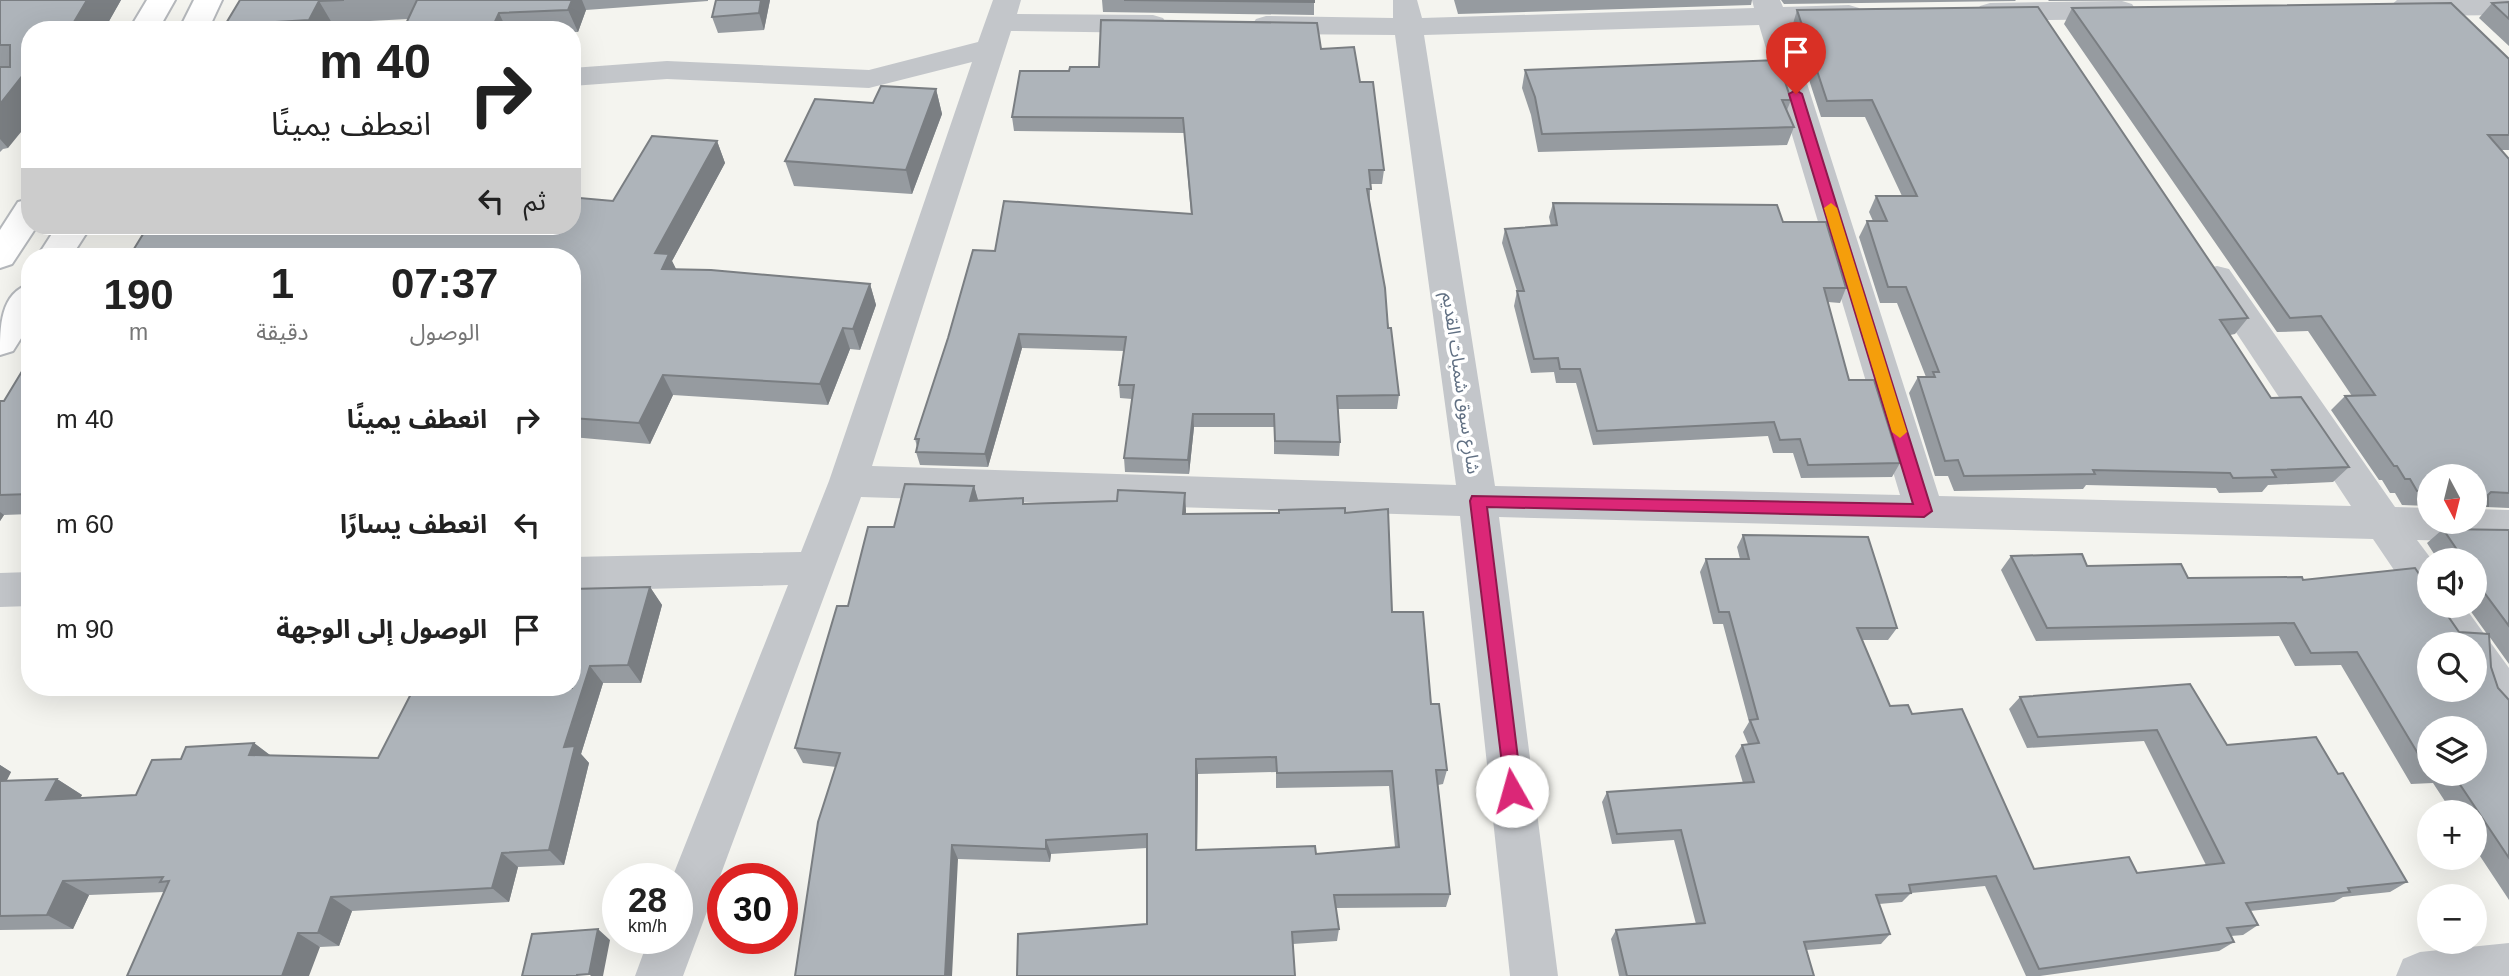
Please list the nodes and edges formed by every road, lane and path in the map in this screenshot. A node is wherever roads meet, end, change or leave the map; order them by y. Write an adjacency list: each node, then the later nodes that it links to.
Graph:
1 (161, 0): 12 (highway)
2 (208, 0): 13 (highway)
3 (2034, 6): 8 (street); 9 (street); 18 (street)
4 (2509, 6): 5 (street)
5 (2448, 7): 7 (street); 17 (street)
6 (1769, 8): 10 (street); 11 (street); 27 (street)
7 (2379, 8)
8 (2147, 10)
9 (1967, 12)
10 (1407, 13): 16 (street); 26 (street, شارع سوق شمبات القديم)
11 (1870, 14)
12 (148, 21)
13 (197, 21)
14 (1000, 24): 15 (street); 19 (street); 25 (street)
15 (1178, 24)
16 (1246, 25)
17 (2474, 32)
18 (2060, 45)
19 (581, 76)
20 (21, 224): 22 (highway)
21 (2199, 250): 28 (street)
22 (0, 256)
23 (21, 310): 24 (highway)
24 (0, 342)
25 (848, 481): 26 (street); 30 (street)
26 (1478, 501): 27 (street); 41 (street, شارع سوق شمبات القديم)
27 (1924, 511): 28 (street)
28 (2383, 524): 29 (street); 31 (street)
29 (2509, 526)
30 (814, 568): 32 (street); 37 (street)
31 (2417, 572)
32 (581, 574)
33 (21, 589): 34 (street)
34 (0, 590)
35 (2487, 671): 36 (street)
36 (2509, 702)
37 (693, 885)
38 (667, 954): 40 (street)
39 (2509, 967): 42 (street)
40 (659, 976)
41 (1534, 976)
42 (2420, 976)

